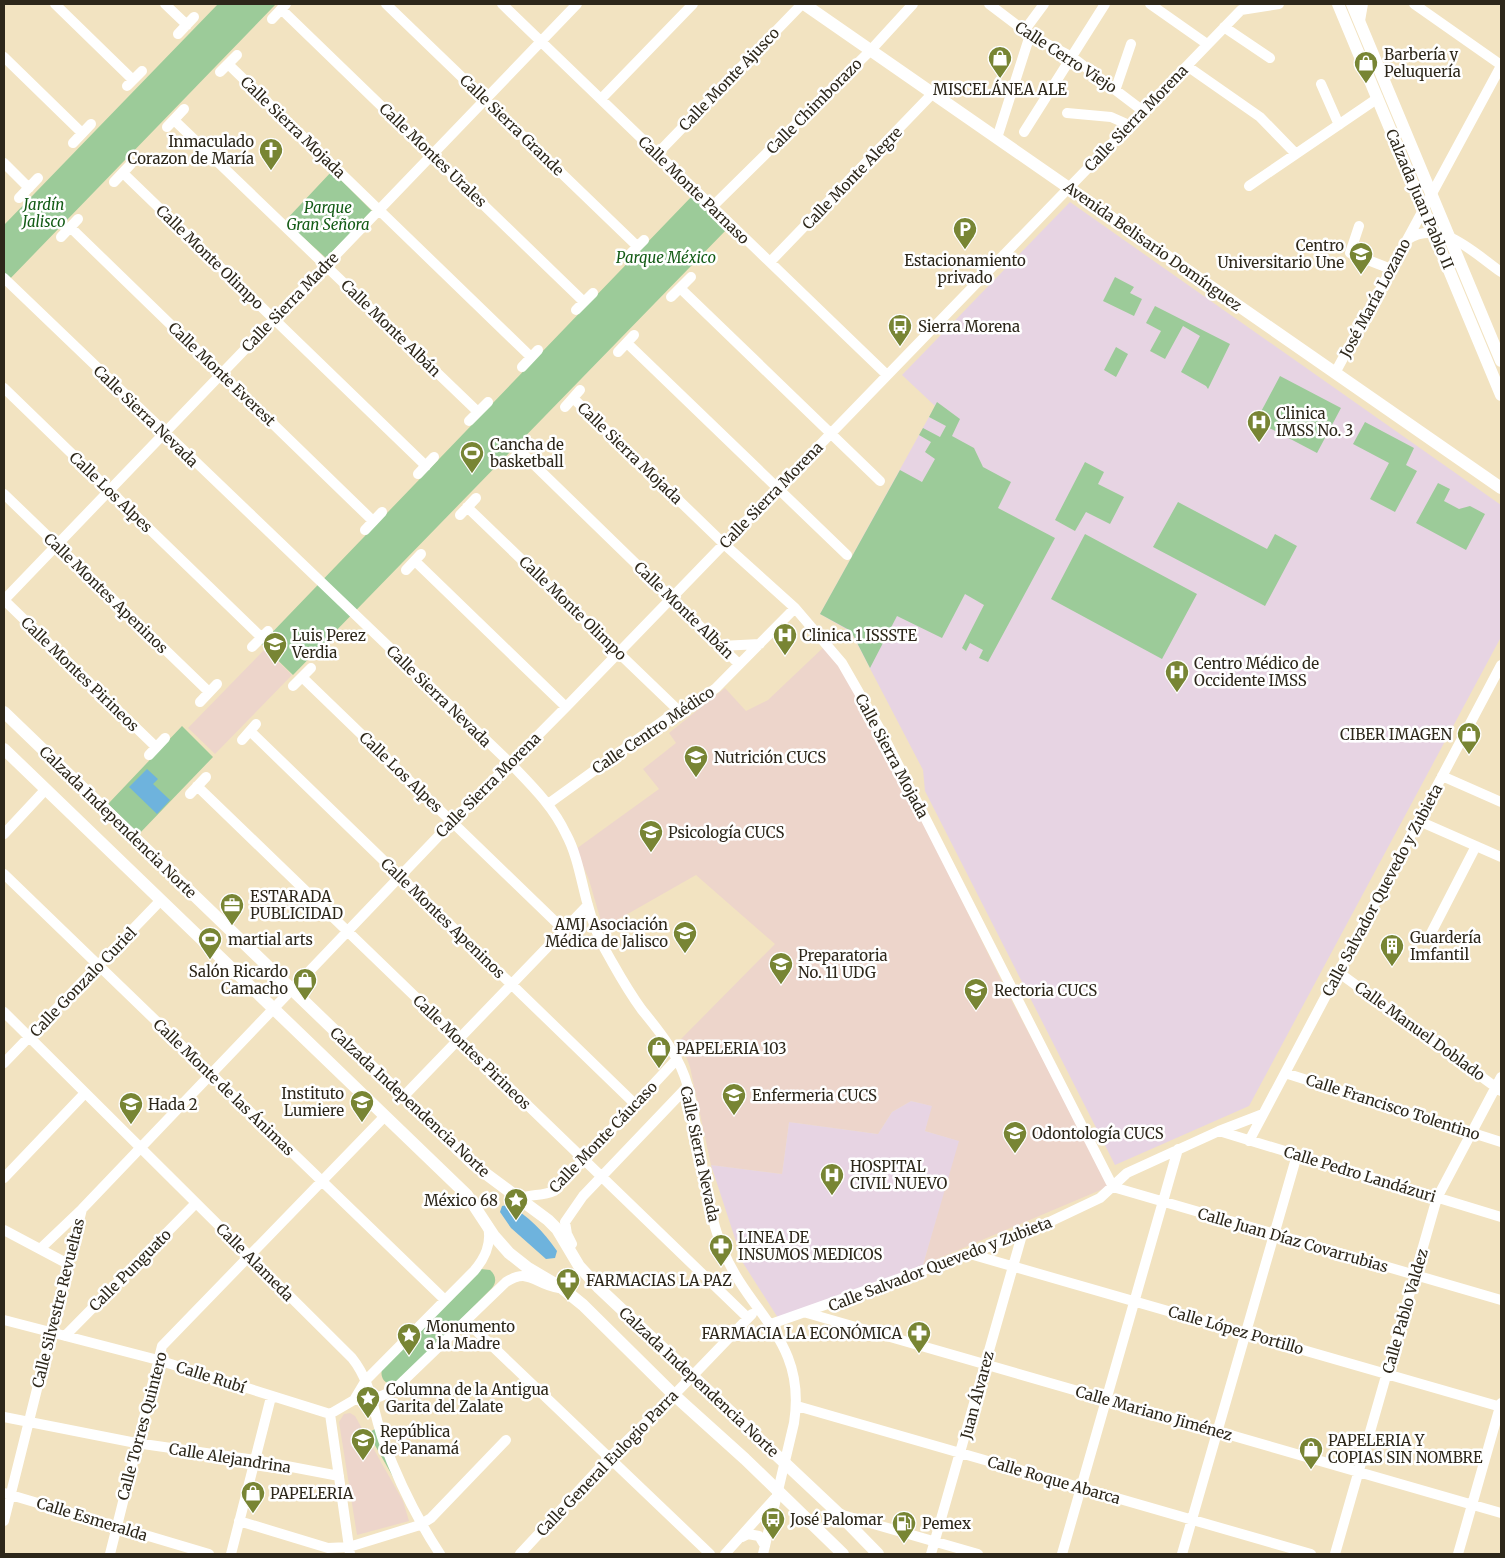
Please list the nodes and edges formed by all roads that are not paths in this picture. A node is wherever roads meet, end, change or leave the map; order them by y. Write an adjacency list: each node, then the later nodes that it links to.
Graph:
1 (55, 4): 35 (street)
2 (165, 4): 24 (street)
3 (386, 4): 41 (street, Calle Sierra Grande)
4 (502, 4): 25 (street, Calle Monte Parnaso)
5 (577, 4): 25 (street, Calle Sierra Madre)
6 (693, 4): 40 (street)
7 (803, 4): 28 (main road, Avenida Belisario Domínguez); 53 (street, Calle Monte Ajusco)
8 (913, 4): 28 (street, Calle Chimborazo)
9 (989, 4): 23 (street, Calle Cerro Viejo)
10 (1044, 4): 23 (street)
11 (1105, 4): 31 (street)
12 (1150, 4): 27 (street)
13 (1279, 4): 19 (street, Calle Sierra Morena)
14 (1338, 4): 39 (main road, Calzada Juan Pablo II)
15 (1352, 4): 21 (main road, Calzada Juan Pablo II)
16 (1363, 4): 21 (street)
17 (1414, 4): 33 (street)
18 (284, 6): 20 (street); 52 (street, Calle Montes Urales)
19 (1239, 7): 22 (street, Calle Sierra Morena)
20 (272, 19)
21 (1360, 21): 63 (main road, Calzada Juan Pablo II)
22 (1224, 27): 27 (street, Calle Sierra Morena); 32 (street)
23 (1027, 33): 31 (street, Calle Cerro Viejo); 50 (street)
24 (178, 34)
25 (541, 42): 40 (street, Calle Monte Parnaso); 41 (street, Calle Sierra Madre)
26 (1131, 44): 37 (street)
27 (1208, 44): 34 (street, Calle Sierra Morena)
28 (870, 50): 38 (main road, Avenida Belisario Domínguez); 65 (street, Calle Chimborazo)
29 (236, 55): 67 (street, Calle Sierra Mojada)
30 (4, 57): 49 (street)
31 (1072, 57): 37 (street, Calle Cerro Viejo); 48 (street)
32 (1270, 58)
33 (1501, 65): 63 (street, José María Lozano)
34 (1187, 66): 43 (street, Calle Sierra Morena); 54 (street)
35 (142, 71)
36 (1321, 84): 47 (street)
37 (1116, 88): 43 (street, Calle Cerro Viejo)
38 (933, 94): 50 (main road, Avenida Belisario Domínguez); 76 (street, Calle Monte Alegre)
39 (1378, 98): 47 (street); 66 (main road, Calzada Juan Pablo II)
40 (601, 99): 53 (street, Calle Monte Parnaso)
41 (485, 100): 52 (street, Calle Sierra Madre); 75 (street, Calle Sierra Grande)
42 (184, 109): 77 (street, Calle Monte Albán)
43 (1144, 111): 46 (street, Calle Sierra Morena)
44 (1067, 113): 46 (street)
45 (91, 124): 49 (street)
46 (1129, 125): 62 (street, Calle Sierra Morena)
47 (1339, 125): 54 (street)
48 (1024, 132)
49 (82, 133): 51 (street)
50 (997, 138): 62 (main road, Avenida Belisario Domínguez)
51 (72, 143)
52 (432, 154): 67 (street, Calle Sierra Madre); 85 (street, Calle Montes Urales)
53 (657, 154): 65 (street, Calle Monte Parnaso)
54 (1296, 154): 60 (street)
55 (4, 163): 61 (street)
56 (131, 164): 57 (street)
57 (123, 173): 59 (street); 87 (street, Calle Monte Olimpo)
58 (38, 178): 61 (street)
59 (114, 182)
60 (1249, 186)
61 (29, 188): 64 (street)
62 (1069, 188): 91 (main road, Avenida Belisario Domínguez); 93 (street, Calle Sierra Morena)
63 (1432, 194): 66 (street, José María Lozano); 72 (main road, Calzada Juan Pablo II)
64 (19, 198)
65 (712, 207): 76 (street, Calle Monte Parnaso)
66 (1424, 209): 71 (main road, Calzada Juan Pablo II); 74 (street, José María Lozano)
67 (378, 210): 77 (street, Calle Sierra Madre); 90 (street, Calle Sierra Mojada)
68 (78, 219): 70 (street)
69 (1359, 226): 78 (street)
70 (70, 227): 73 (street); 92 (street, Calle Monte Everest)
71 (1433, 232): 72 (street); 74 (street); 94 (main road, Calzada Juan Pablo II)
72 (1449, 236): 79 (street); 89 (main road, Calzada Juan Pablo II)
73 (61, 237)
74 (1406, 240): 78 (street, José María Lozano)
75 (628, 256)
76 (770, 262): 93 (street, Calle Monte Parnaso)
77 (326, 265): 87 (street, Calle Sierra Madre); 99 (street, Calle Monte Albán)
78 (1391, 269): 91 (street, José María Lozano)
79 (1501, 272)
80 (691, 277): 82 (street)
81 (4, 278): 101 (street, Calle Sierra Nevada)
82 (680, 288): 84 (street); 102 (street)
83 (593, 293): 85 (street)
84 (671, 297)
85 (584, 302): 86 (street)
86 (576, 310)
87 (274, 319): 92 (street, Calle Sierra Madre); 107 (street, Calle Monte Olimpo)
88 (618, 352): 110 (street)
89 (1501, 361)
90 (522, 366)
91 (1335, 372): 111 (main road, Avenida Belisario Domínguez)
92 (221, 373): 101 (street, Calle Sierra Madre); 118 (street, Calle Monte Everest)
93 (887, 375): 102 (street, Calle Sierra Morena)
94 (1498, 376): 96 (main road, Calzada Juan Pablo II)
95 (4, 388): 112 (street, Calle Los Alpes)
96 (1501, 395)
97 (488, 402): 99 (street)
98 (565, 407): 120 (street, Calle Sierra Mojada)
99 (478, 412): 100 (street)
100 (469, 421)
101 (164, 433): 112 (street, Calle Sierra Madre); 146 (street, Calle Sierra Nevada)
102 (831, 434): 109 (street); 110 (street, Calle Sierra Morena)
103 (530, 443): 104 (street)
104 (520, 452): 106 (street); 124 (street, Calle Monte Albán)
105 (434, 458): 107 (street)
106 (512, 460)
107 (426, 466): 108 (street)
108 (418, 474)
109 (880, 482)
110 (778, 488): 120 (street, Calle Sierra Morena); 122 (street)
111 (1501, 488)
112 (109, 490): 121 (street, Calle Sierra Madre); 129 (street, Calle Los Alpes)
113 (4, 494): 121 (street, Calle Montes Apeninos)
114 (476, 498): 115 (street)
115 (468, 507): 117 (street); 130 (street, Calle Monte Olimpo)
116 (382, 512): 118 (street)
117 (460, 515)
118 (374, 521): 119 (street)
119 (365, 530)
120 (724, 544): 124 (street, Calle Sierra Morena); 126 (street, Calle Sierra Mojada)
121 (56, 545): 125 (street, Calle Sierra Madre); 138 (street, Calle Montes Apeninos)
122 (846, 555)
123 (406, 570): 140 (street)
124 (672, 598): 128 (street, Calle Monte Albán); 130 (street, Calle Sierra Morena)
125 (4, 600): 143 (street, Calle Montes Pirineos)
126 (795, 608): 127 (street, Calle Centro Médico); 194 (street, Calle Sierra Mojada)
127 (760, 644): 128 (street); 131 (street, Calle Centro Médico)
128 (721, 646): 131 (street, Calle Monte Albán)
129 (252, 647)
130 (618, 653): 140 (street, Calle Sierra Morena); 141 (street, Calle Monte Olimpo)
131 (739, 664): 141 (street, Calle Centro Médico)
132 (1501, 665): 135 (street, Calle Salvador Quevedo y Zubieta)
133 (311, 668): 134 (street)
134 (302, 677): 137 (street); 153 (street, Calle Los Alpes)
135 (1499, 677): 147 (street, Calle Salvador Quevedo y Zubieta)
136 (217, 684): 138 (street)
137 (293, 686)
138 (209, 692): 139 (street)
139 (200, 702)
140 (566, 707): 146 (street, Calle Sierra Morena)
141 (678, 710): 151 (street, Calle Centro Médico)
142 (4, 712): 167 (main road, Calzada Independencia Norte)
143 (164, 738)
144 (242, 740): 158 (street, Calle Montes Apeninos)
145 (7, 754): 149 (main road, Calzada Independencia Norte)
146 (510, 763): 151 (street, Calle Sierra Nevada); 153 (street, Calle Sierra Morena)
147 (1442, 776): 150 (street); 152 (street, Calle Salvador Quevedo y Zubieta)
148 (206, 777): 162 (street, Calle Montes Pirineos)
149 (46, 789): 154 (street); 159 (main road, Calzada Independencia Norte)
150 (1501, 802)
151 (548, 804): 160 (street, Calle Sierra Nevada)
152 (1419, 821): 155 (street); 165 (street, Calle Salvador Quevedo y Zubieta)
153 (452, 822): 158 (street, Calle Sierra Morena); 161 (street, Calle Los Alpes)
154 (4, 834)
155 (1476, 846): 156 (street); 163 (street)
156 (1501, 857)
157 (4, 874): 164 (street, Calle Monte de las Ánimas)
158 (400, 876): 162 (street, Calle Sierra Morena); 166 (street, Calle Montes Apeninos)
159 (161, 900): 164 (street, Calle Gonzalo Curiel); 168 (main road, Calzada Independencia Norte)
160 (588, 905): 161 (street); 172 (street, Calle Sierra Nevada)
161 (564, 930): 166 (street)
162 (347, 931): 167 (street, Calle Sierra Morena); 171 (street, Calle Montes Pirineos)
163 (1428, 939)
164 (98, 965): 170 (street, Calle Gonzalo Curiel); 175 (street, Calle Monte de las Ánimas)
165 (1338, 972): 174 (street, Calle Salvador Quevedo y Zubieta); 176 (street, Calle Manuel Doblado)
166 (512, 984): 171 (street); 180 (street, Calle Montes Apeninos)
167 (291, 990): 168 (street, Calle Sierra Morena); 179 (main road, Calzada Independencia Norte)
168 (273, 1008): 175 (street, Calle Silvestre Revueltas); 182 (main road, Calzada Independencia Norte)
169 (4, 1012): 170 (street, Calle Alameda)
170 (29, 1038): 173 (street, Calle Gonzalo Curiel); 178 (street, Calle Alameda)
171 (459, 1039): 179 (street); 190 (street, Calle Montes Pirineos)
172 (677, 1059): 177 (street, Calle Sierra Nevada); 180 (street, Calle Monte Cáucaso)
173 (4, 1064)
174 (1285, 1073): 181 (street, Calle Salvador Quevedo y Zubieta); 184 (street, Calle Francisco Tolentino)
175 (211, 1074): 187 (street, Calle Silvestre Revueltas); 193 (street, Calle Monte de las Ánimas)
176 (1500, 1085): 184 (street, Calle Pablo Valdez)
177 (688, 1086): 191 (street, Calle Monte Cáucaso); 216 (street, Calle Sierra Nevada)
178 (85, 1093): 187 (street, Calle Alameda); 192 (street)
179 (403, 1097): 195 (main road, Calzada Independencia Norte)
180 (636, 1104): 190 (street, Calle Monte Cáucaso)
181 (1263, 1114): 183 (street, Calle Salvador Quevedo y Zubieta); 185 (street, Calle Salvador Quevedo y Zubieta)
182 (385, 1116): 193 (street, Calle Torres Quintero); 201 (main road, Calzada Independencia Norte)
183 (1219, 1131): 185 (street, Calle Pedro Landázuri); 188 (street, Calle Salvador Quevedo y Zubieta)
184 (1472, 1133): 186 (street, Calle Francisco Tolentino); 196 (street, Calle Pablo Valdez)
185 (1249, 1141): 189 (street, Calle Pedro Landázuri)
186 (1501, 1142)
187 (140, 1148): 197 (street, Calle Alameda); 199 (street, Calle Silvestre Revueltas)
188 (1178, 1149): 194 (street, Calle Salvador Quevedo y Zubieta); 198 (street)
189 (1297, 1155): 196 (street, Calle Pedro Landázuri); 204 (street)
190 (584, 1160): 191 (street, Calle Montes Pirineos); 195 (street, Calle Monte Cáucaso)
191 (601, 1176): 209 (street, Calle Monte Cáucaso); 218 (street, Calle Montes Pirineos)
192 (4, 1178)
193 (321, 1181): 207 (street, Calle Torres Quintero); 213 (street, Calle Monte de las Ánimas)
194 (1114, 1187): 198 (street, Calle Juan Díaz Covarrubias); 203 (street, Calle Salvador Quevedo y Zubieta)
195 (520, 1198): 209 (main road, Calzada Independencia Norte)
196 (1438, 1198): 200 (street, Calle Pedro Landázuri); 211 (street, Calle Pablo Valdez)
197 (196, 1203): 207 (street, Calle Alameda); 224 (street, Calle Punguato)
198 (1163, 1203): 204 (street, Calle Juan Díaz Covarrubias); 215 (street)
199 (82, 1209): 205 (street); 208 (street, Calle Silvestre Revueltas)
200 (1501, 1217)
201 (486, 1222): 212 (main road, Calzada Independencia Norte); 213 (street)
202 (4, 1230): 205 (street)
203 (1022, 1235): 206 (street, Calle Salvador Quevedo y Zubieta); 210 (street, Juan Álvarez)
204 (1274, 1235): 211 (street, Calle Juan Díaz Covarrubias); 223 (street)
205 (40, 1250): 208 (street)
206 (970, 1254): 210 (street, Calle López Portillo); 217 (street, Calle Salvador Quevedo y Zubieta)
207 (249, 1256): 225 (street, Calle Torres Quintero); 229 (street, Calle Alameda)
208 (68, 1264): 222 (street, Calle Silvestre Revueltas)
209 (579, 1266): 228 (main road, Calzada Independencia Norte)
210 (1013, 1267): 215 (street, Calle López Portillo); 226 (street, Juan Álvarez)
211 (1415, 1276): 214 (street, Calle Juan Díaz Covarrubias); 227 (street, Calle Pablo Valdez)
212 (562, 1288): 220 (street); 230 (main road, Calzada Independencia Norte)
213 (445, 1300): 229 (street)
214 (1501, 1300)
215 (1134, 1302): 223 (street, Calle López Portillo); 232 (street)
216 (757, 1307): 218 (street, Calle General Eulogio Parra); 221 (street, Calle Sierra Nevada)
217 (807, 1313): 221 (street, Calle Salvador Quevedo y Zubieta); 226 (street, Calle Mariano Jiménez)
218 (748, 1318): 228 (street, Calle General Eulogio Parra)
219 (4, 1320): 222 (street, Calle Rubí)
220 (466, 1321): 234 (street); 244 (street)
221 (771, 1324): 236 (street, Calle Sierra Nevada)
222 (51, 1332): 224 (street, Calle Rubí); 239 (street, Calle Silvestre Revueltas)
223 (1245, 1333): 227 (street, Calle López Portillo); 240 (street)
224 (65, 1336): 225 (street, Calle Rubí)
225 (158, 1360): 231 (street, Calle Rubí); 242 (street, Calle Torres Quintero)
226 (985, 1364): 232 (street, Calle Mariano Jiménez); 243 (street, Juan Álvarez)
227 (1387, 1374): 235 (street, Calle López Portillo); 247 (street, Calle Pablo Valdez)
228 (692, 1376): 230 (street, Calle General Eulogio Parra); 246 (main road, Calzada Independencia Norte)
229 (366, 1380): 233 (street); 234 (street, Calle Alameda)
230 (674, 1395): 244 (street, Calle General Eulogio Parra); 250 (main road, Calzada Independencia Norte)
231 (271, 1397): 237 (street, Calle Rubí); 245 (street)
232 (1106, 1399): 240 (street, Calle Mariano Jiménez); 249 (street)
233 (354, 1400): 234 (street); 237 (street)
234 (373, 1400): 258 (street, Calle Alameda)
235 (1501, 1405): 252 (street)
236 (797, 1406): 243 (street, Calle Roque Abarca); 246 (street, Calle Sierra Nevada)
237 (330, 1414): 248 (street)
238 (4, 1417): 239 (street, Calle Alejandrina)
239 (28, 1422): 242 (street, Calle Alejandrina); 251 (street, Calle Silvestre Revueltas)
240 (1217, 1431): 247 (street, Calle Mariano Jiménez); 255 (street)
241 (506, 1440): 258 (street)
242 (136, 1444): 245 (street, Calle Alejandrina); 259 (street, Calle Torres Quintero)
243 (961, 1454): 249 (street, Calle Roque Abarca); 261 (street, Juan Álvarez)
244 (609, 1458): 269 (street, Calle General Eulogio Parra); 270 (street)
245 (255, 1460): 248 (street, Calle Alejandrina); 257 (street)
246 (786, 1465): 250 (street, Calle Sierra Nevada); 253 (main road, Calzada Independencia Norte)
247 (1359, 1472): 252 (street, Calle Mariano Jiménez); 279 (street, Calle Pablo Valdez)
248 (339, 1476): 262 (street)
249 (1081, 1488): 255 (street, Calle Roque Abarca); 276 (street)
250 (779, 1493): 260 (street); 263 (street, Calle Sierra Nevada); 272 (main road, Calzada Independencia Norte)
251 (7, 1494): 256 (street, Calle Silvestre Revueltas); 259 (street, Calle Esmeralda)
252 (1472, 1504): 254 (street, Calle Mariano Jiménez); 280 (street)
253 (838, 1513): 261 (street); 273 (main road, Calzada Independencia Norte)
254 (1501, 1513)
255 (1192, 1520): 277 (street); 278 (street, Calle Roque Abarca)
256 (4, 1521)
257 (239, 1521): 264 (street); 267 (street)
258 (420, 1525): 262 (street); 268 (street, Calle Alameda)
259 (116, 1526): 265 (street, Calle Torres Quintero); 266 (street, Calle Esmeralda)
260 (742, 1536): 263 (street); 271 (street)
261 (935, 1542): 274 (street, Juan Álvarez); 275 (street)
262 (350, 1550): 264 (street)
263 (764, 1550)
264 (327, 1551)
265 (110, 1554)
266 (209, 1554)
267 (231, 1554)
268 (440, 1554)
269 (520, 1554)
270 (710, 1554)
271 (725, 1554)
272 (843, 1554)
273 (878, 1554)
274 (932, 1554)
275 (978, 1554)
276 (1062, 1554)
277 (1182, 1554)
278 (1310, 1554)
279 (1335, 1554)
280 (1458, 1554)

